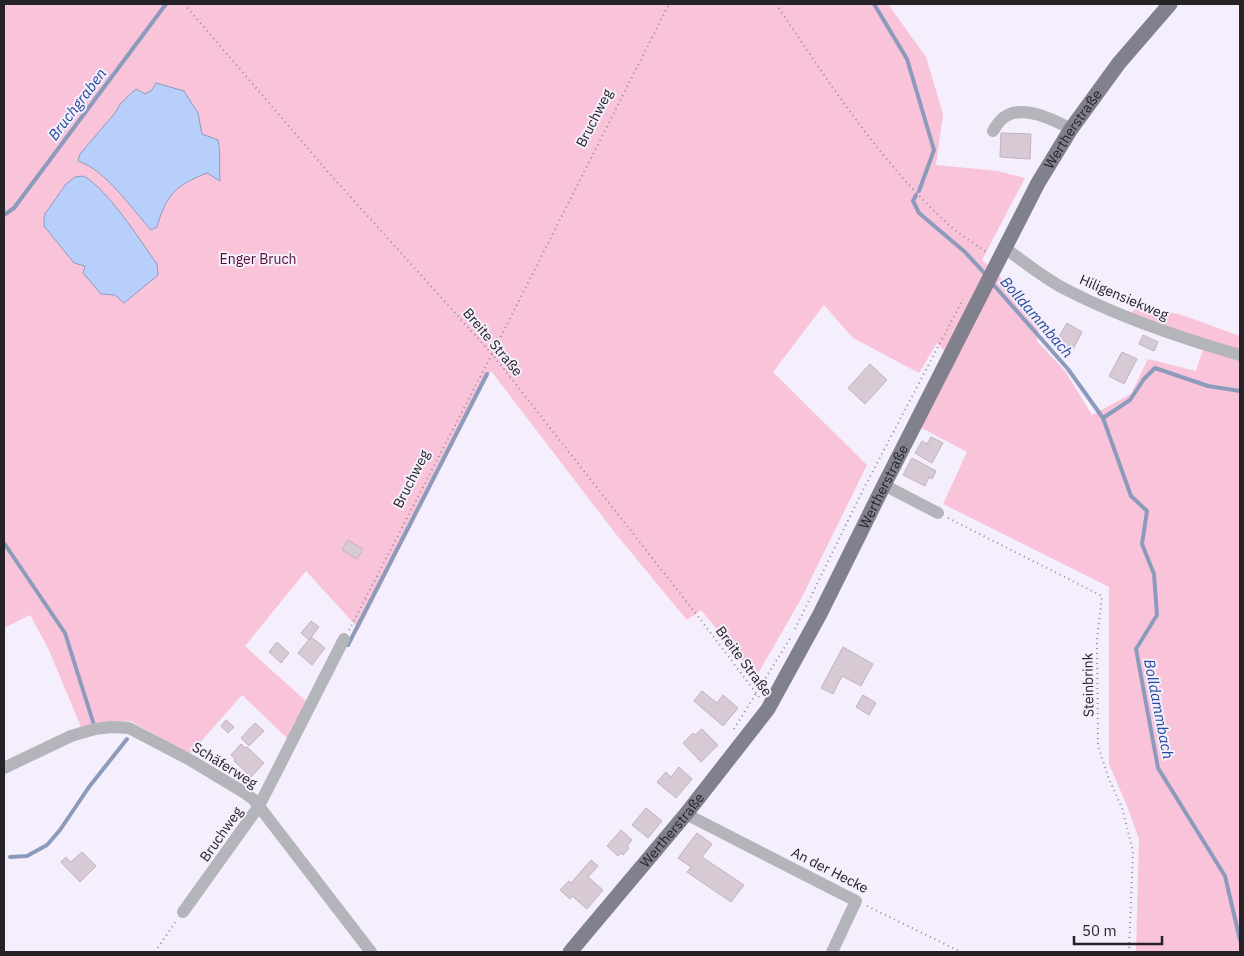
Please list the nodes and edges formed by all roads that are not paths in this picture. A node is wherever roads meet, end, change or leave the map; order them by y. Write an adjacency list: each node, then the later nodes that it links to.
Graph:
1 (1170, 4): 2 (main road, Wertherstraße)
2 (1071, 129): 3 (street); 4 (main road, Wertherstraße)
3 (993, 131)
4 (997, 253): 5 (street, Hiligensiekweg); 6 (main road, Wertherstraße)
5 (1240, 355)
6 (884, 485): 7 (street); 11 (main road, Wertherstraße)
7 (938, 513)
8 (344, 639): 10 (street, Bruchweg)
9 (4, 768): 10 (street, Schäferweg)
10 (259, 806): 12 (street, Bruchweg); 13 (street, Schäferweg)
11 (686, 814): 14 (main road, Wertherstraße); 15 (street, An der Hecke)
12 (183, 912)
13 (371, 952)
14 (570, 952)
15 (832, 952)

